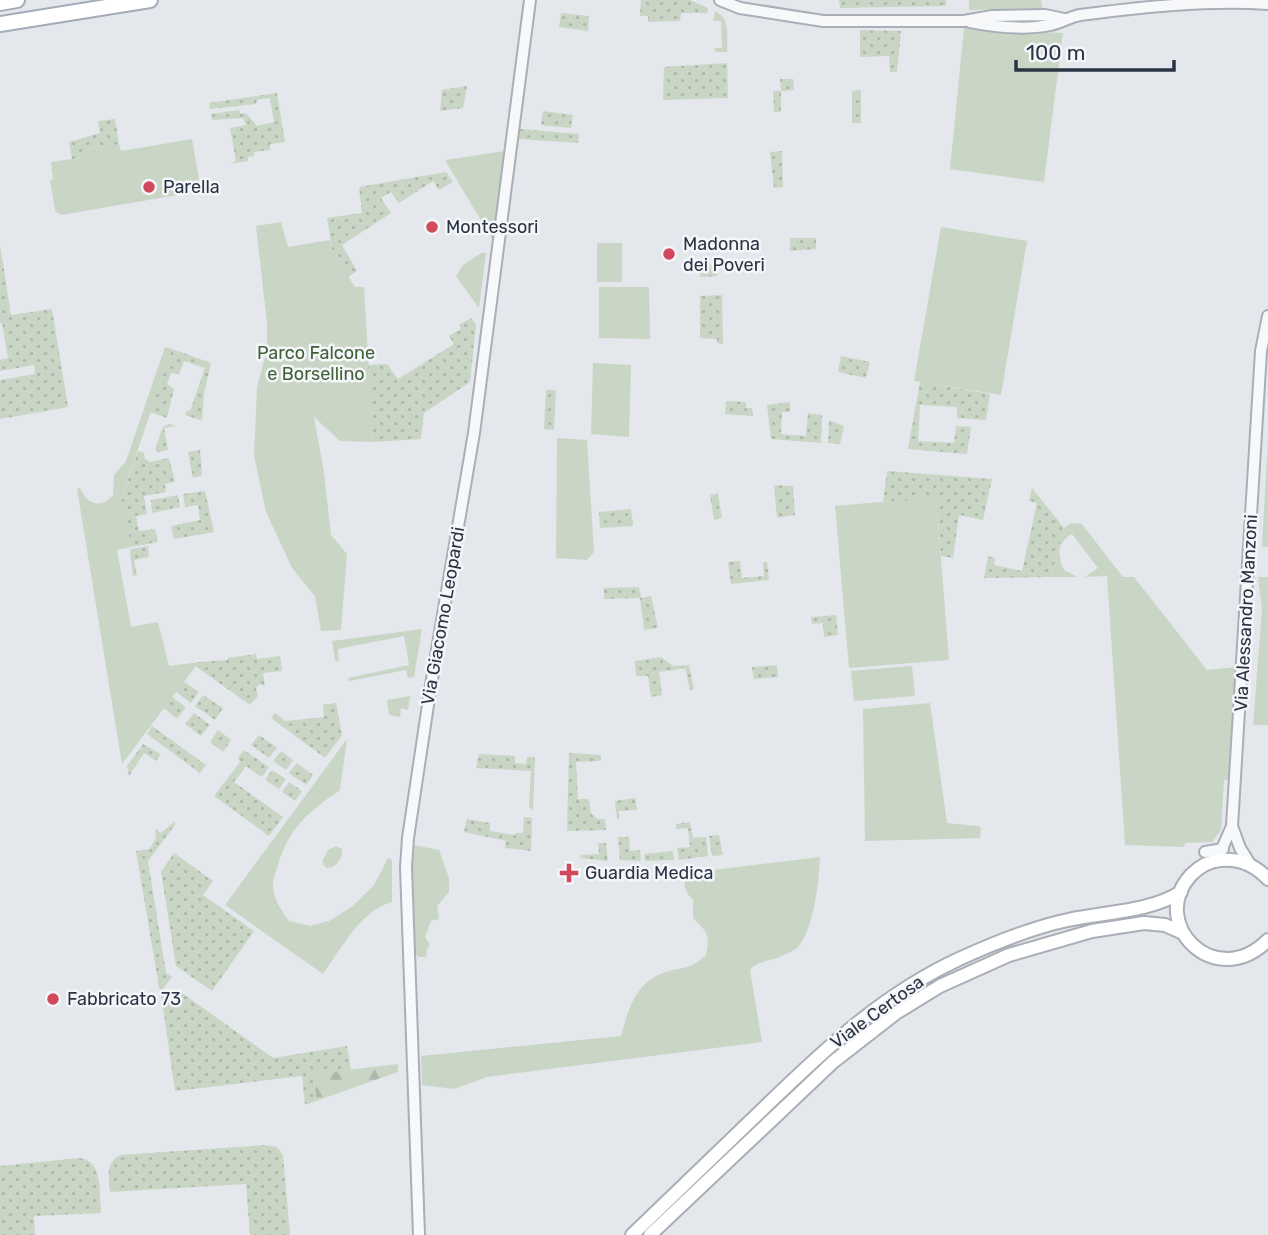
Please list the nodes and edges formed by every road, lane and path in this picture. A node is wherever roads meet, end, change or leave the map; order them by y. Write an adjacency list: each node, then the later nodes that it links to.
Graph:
1 (17, 0): 5 (main road)
2 (150, 0): 7 (main road)
3 (530, 0): 17 (street, Via Giacomo Leopardi)
4 (720, 0): 6 (street)
5 (0, 3)
6 (1268, 4)
7 (0, 24)
8 (1268, 316): 9 (street, Via Alessandro Manzoni)
9 (1232, 827): 11 (street, Via Alessandro Manzoni); 12 (street)
10 (1205, 852): 11 (street)
11 (1220, 855): 12 (main road); 14 (main road)
12 (1250, 864): 13 (main road)
13 (1268, 879)
14 (1181, 892): 15 (main road); 18 (main road, Viale Certosa)
15 (1183, 933): 16 (main road); 19 (main road, Viale Certosa)
16 (1268, 940)
17 (419, 1235)
18 (632, 1235)
19 (650, 1235)

